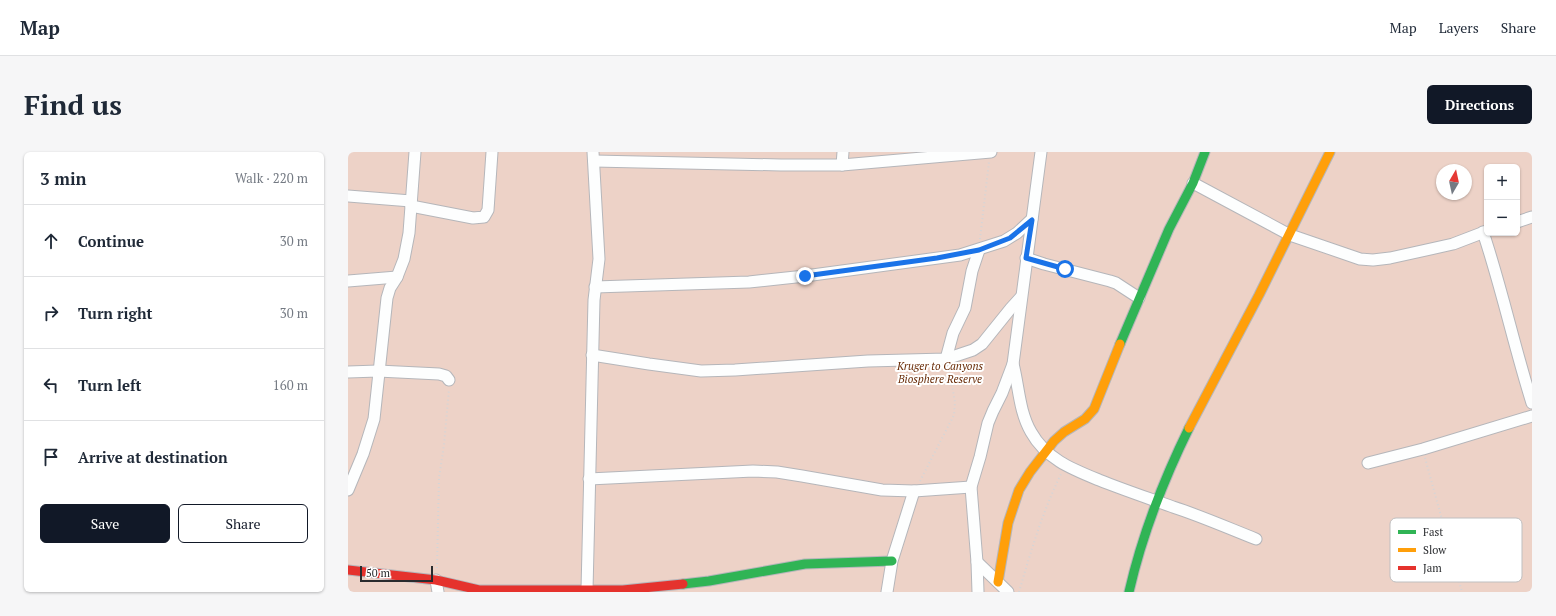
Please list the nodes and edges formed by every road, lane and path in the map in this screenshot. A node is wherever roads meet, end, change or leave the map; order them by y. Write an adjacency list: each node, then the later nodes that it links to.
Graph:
1 (415, 152): 12 (street)
2 (492, 152): 12 (street)
3 (843, 152): 9 (street)
4 (991, 152): 9 (street); 19 (path)
5 (1041, 152): 14 (street)
6 (1205, 152): 10 (street)
7 (1330, 152): 17 (street)
8 (594, 156): 9 (street); 23 (street)
9 (842, 165)
10 (1193, 183): 17 (street); 25 (street)
11 (348, 196): 12 (street)
12 (411, 204): 21 (street)
13 (1532, 217): 15 (street)
14 (1032, 220): 19 (street); 20 (street)
15 (1520, 221)
16 (1484, 232): 17 (street)
17 (1290, 235): 42 (street)
18 (1486, 236): 32 (street)
19 (979, 250): 23 (street); 27 (street)
20 (1026, 258): 24 (street); 25 (street)
21 (397, 277): 22 (street); 29 (street)
22 (348, 281)
23 (596, 287): 26 (street)
24 (1021, 297): 27 (street); 28 (street)
25 (1139, 298): 35 (street)
26 (592, 355): 27 (street); 38 (street)
27 (946, 359): 41 (path)
28 (1013, 364): 35 (street); 39 (street)
29 (378, 371): 30 (street); 31 (street); 40 (street)
30 (348, 372)
31 (449, 380): 48 (path)
32 (1532, 402)
33 (1532, 416): 34 (street)
34 (1423, 449): 36 (street); 43 (path)
35 (1046, 452): 37 (street); 49 (street)
36 (1368, 463)
37 (1065, 466): 42 (street); 56 (path)
38 (589, 479): 41 (street); 51 (street)
39 (971, 487): 41 (street); 46 (street)
40 (348, 490)
41 (914, 491): 45 (street)
42 (1156, 502): 44 (street); 57 (street)
43 (1442, 518)
44 (1256, 539)
45 (892, 561): 51 (street); 53 (street)
46 (977, 562): 49 (street); 54 (street)
47 (348, 570): 48 (street)
48 (436, 580): 51 (street); 52 (street)
49 (998, 582): 55 (street)
50 (1459, 582): 58 (path)
51 (587, 590)
52 (438, 592)
53 (887, 592)
54 (978, 592)
55 (1008, 592)
56 (1019, 592)
57 (1128, 592)
58 (1462, 592)

